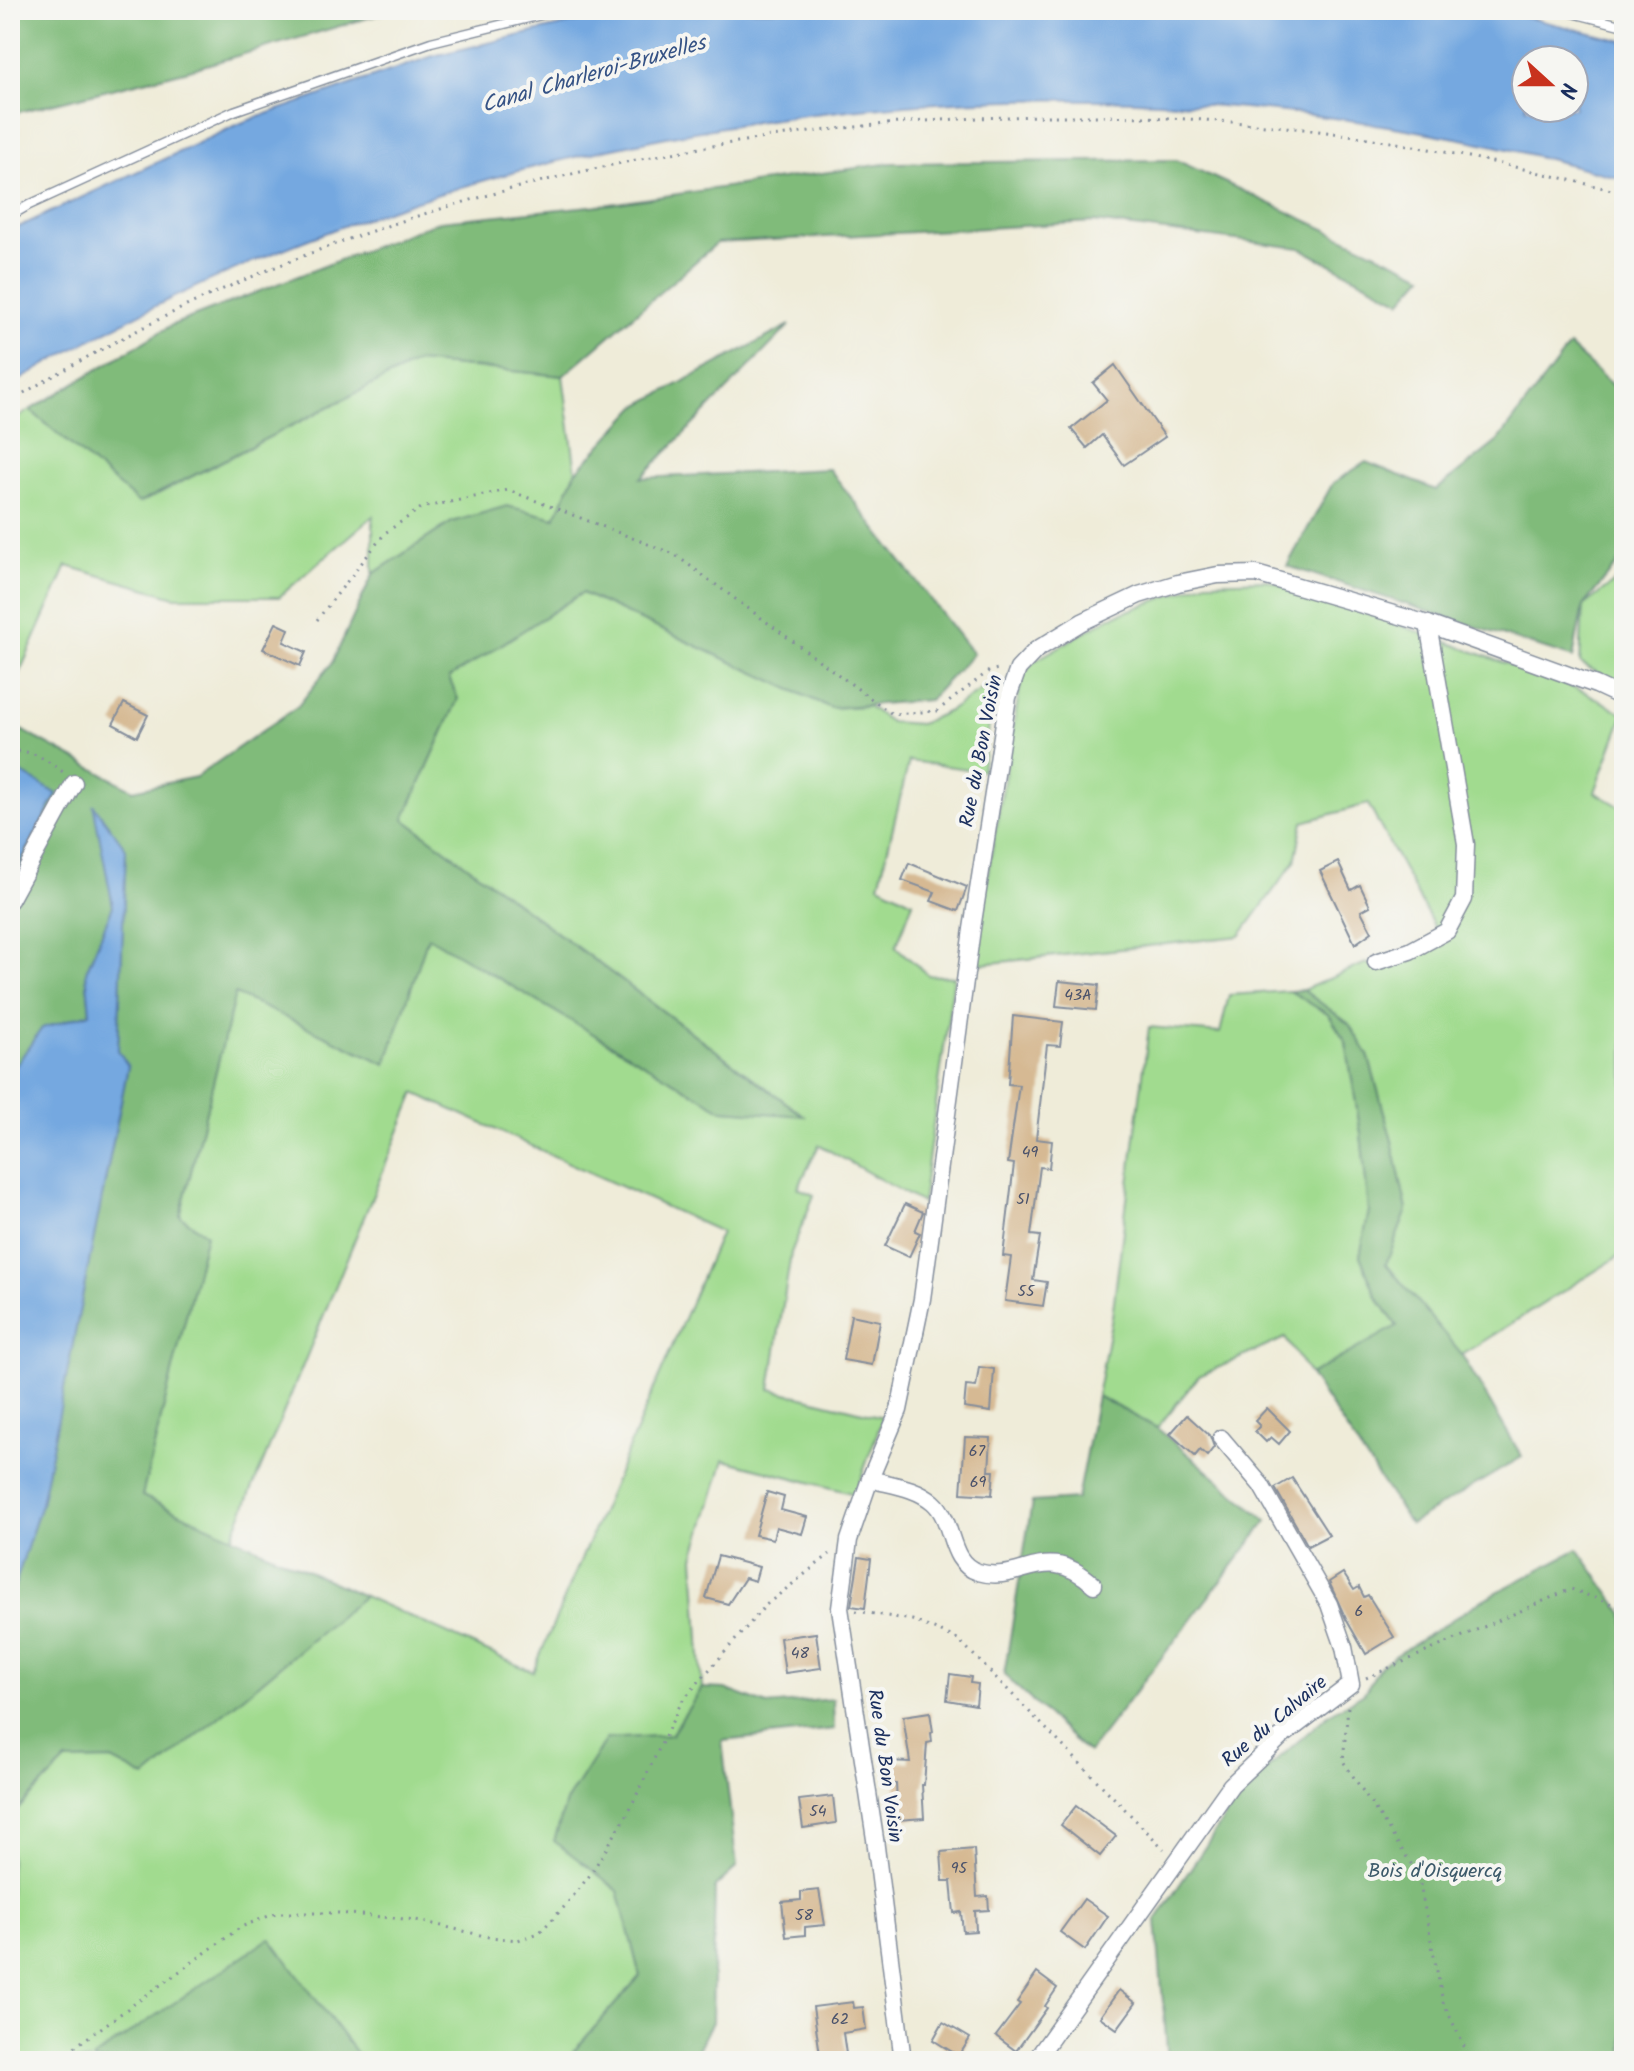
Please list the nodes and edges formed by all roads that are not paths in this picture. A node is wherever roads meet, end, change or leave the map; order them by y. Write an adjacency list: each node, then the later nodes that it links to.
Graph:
1 (561, 10): 4 (lane)
2 (1561, 10): 3 (lane)
3 (1624, 26)
4 (10, 216)
5 (1428, 624): 6 (street, Rue du Bon Voisin); 9 (street); 11 (street, Rue du Bon Voisin)
6 (1624, 698)
7 (74, 783): 8 (street)
8 (10, 900)
9 (1376, 962)
10 (1221, 1438): 14 (street, Rue du Calvaire)
11 (870, 1479): 12 (street); 13 (street, Rue du Bon Voisin)
12 (1094, 1585)
13 (903, 2061)
14 (1035, 2061)

